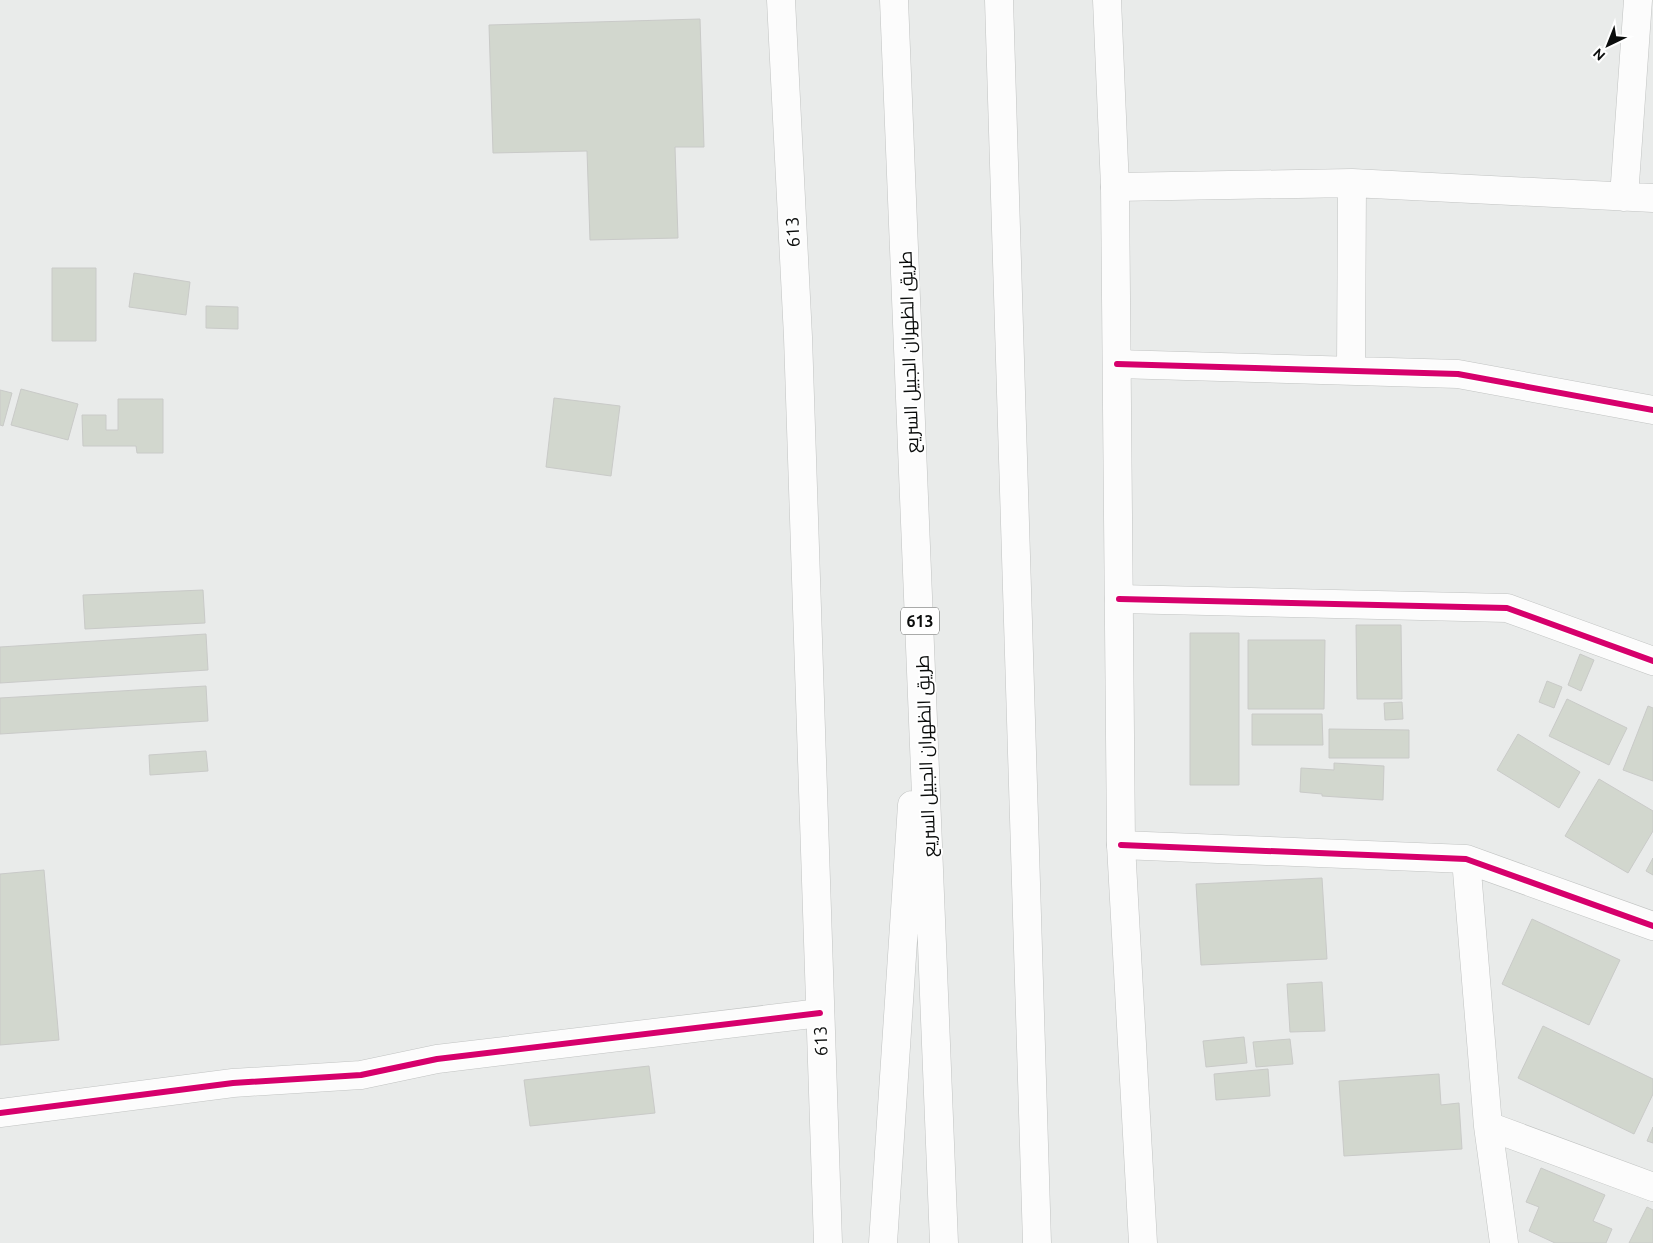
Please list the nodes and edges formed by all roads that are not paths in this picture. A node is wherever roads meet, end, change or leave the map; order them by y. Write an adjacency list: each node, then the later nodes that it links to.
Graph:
1 (781, 0): 19 (main road, 613)
2 (894, 0): 15 (main road, طريق الظهران الجبيل السريع / 613)
3 (999, 0): 26 (main road)
4 (1107, 0): 7 (main road)
5 (1638, 0): 8 (main road)
6 (1352, 183): 7 (main road); 8 (main road); 11 (main road)
7 (1115, 187): 10 (main road)
8 (1624, 197): 9 (main road)
9 (1653, 198)
10 (1116, 364): 11 (main road); 13 (main road)
11 (1351, 370): 12 (main road)
12 (1653, 410)
13 (1119, 599): 14 (main road); 16 (main road)
14 (1651, 654)
15 (922, 659): 24 (main road); 25 (main road, طريق الظهران الجبيل السريع / 613)
16 (1122, 845): 17 (main road); 27 (main road)
17 (1466, 859): 18 (main road); 21 (main road)
18 (1653, 926)
19 (820, 1013): 20 (main road); 23 (main road, 613)
20 (0, 1113)
21 (1488, 1126): 22 (main road); 28 (main road)
22 (1653, 1187)
23 (828, 1243)
24 (882, 1243)
25 (944, 1243)
26 (1037, 1243)
27 (1143, 1243)
28 (1504, 1243)

